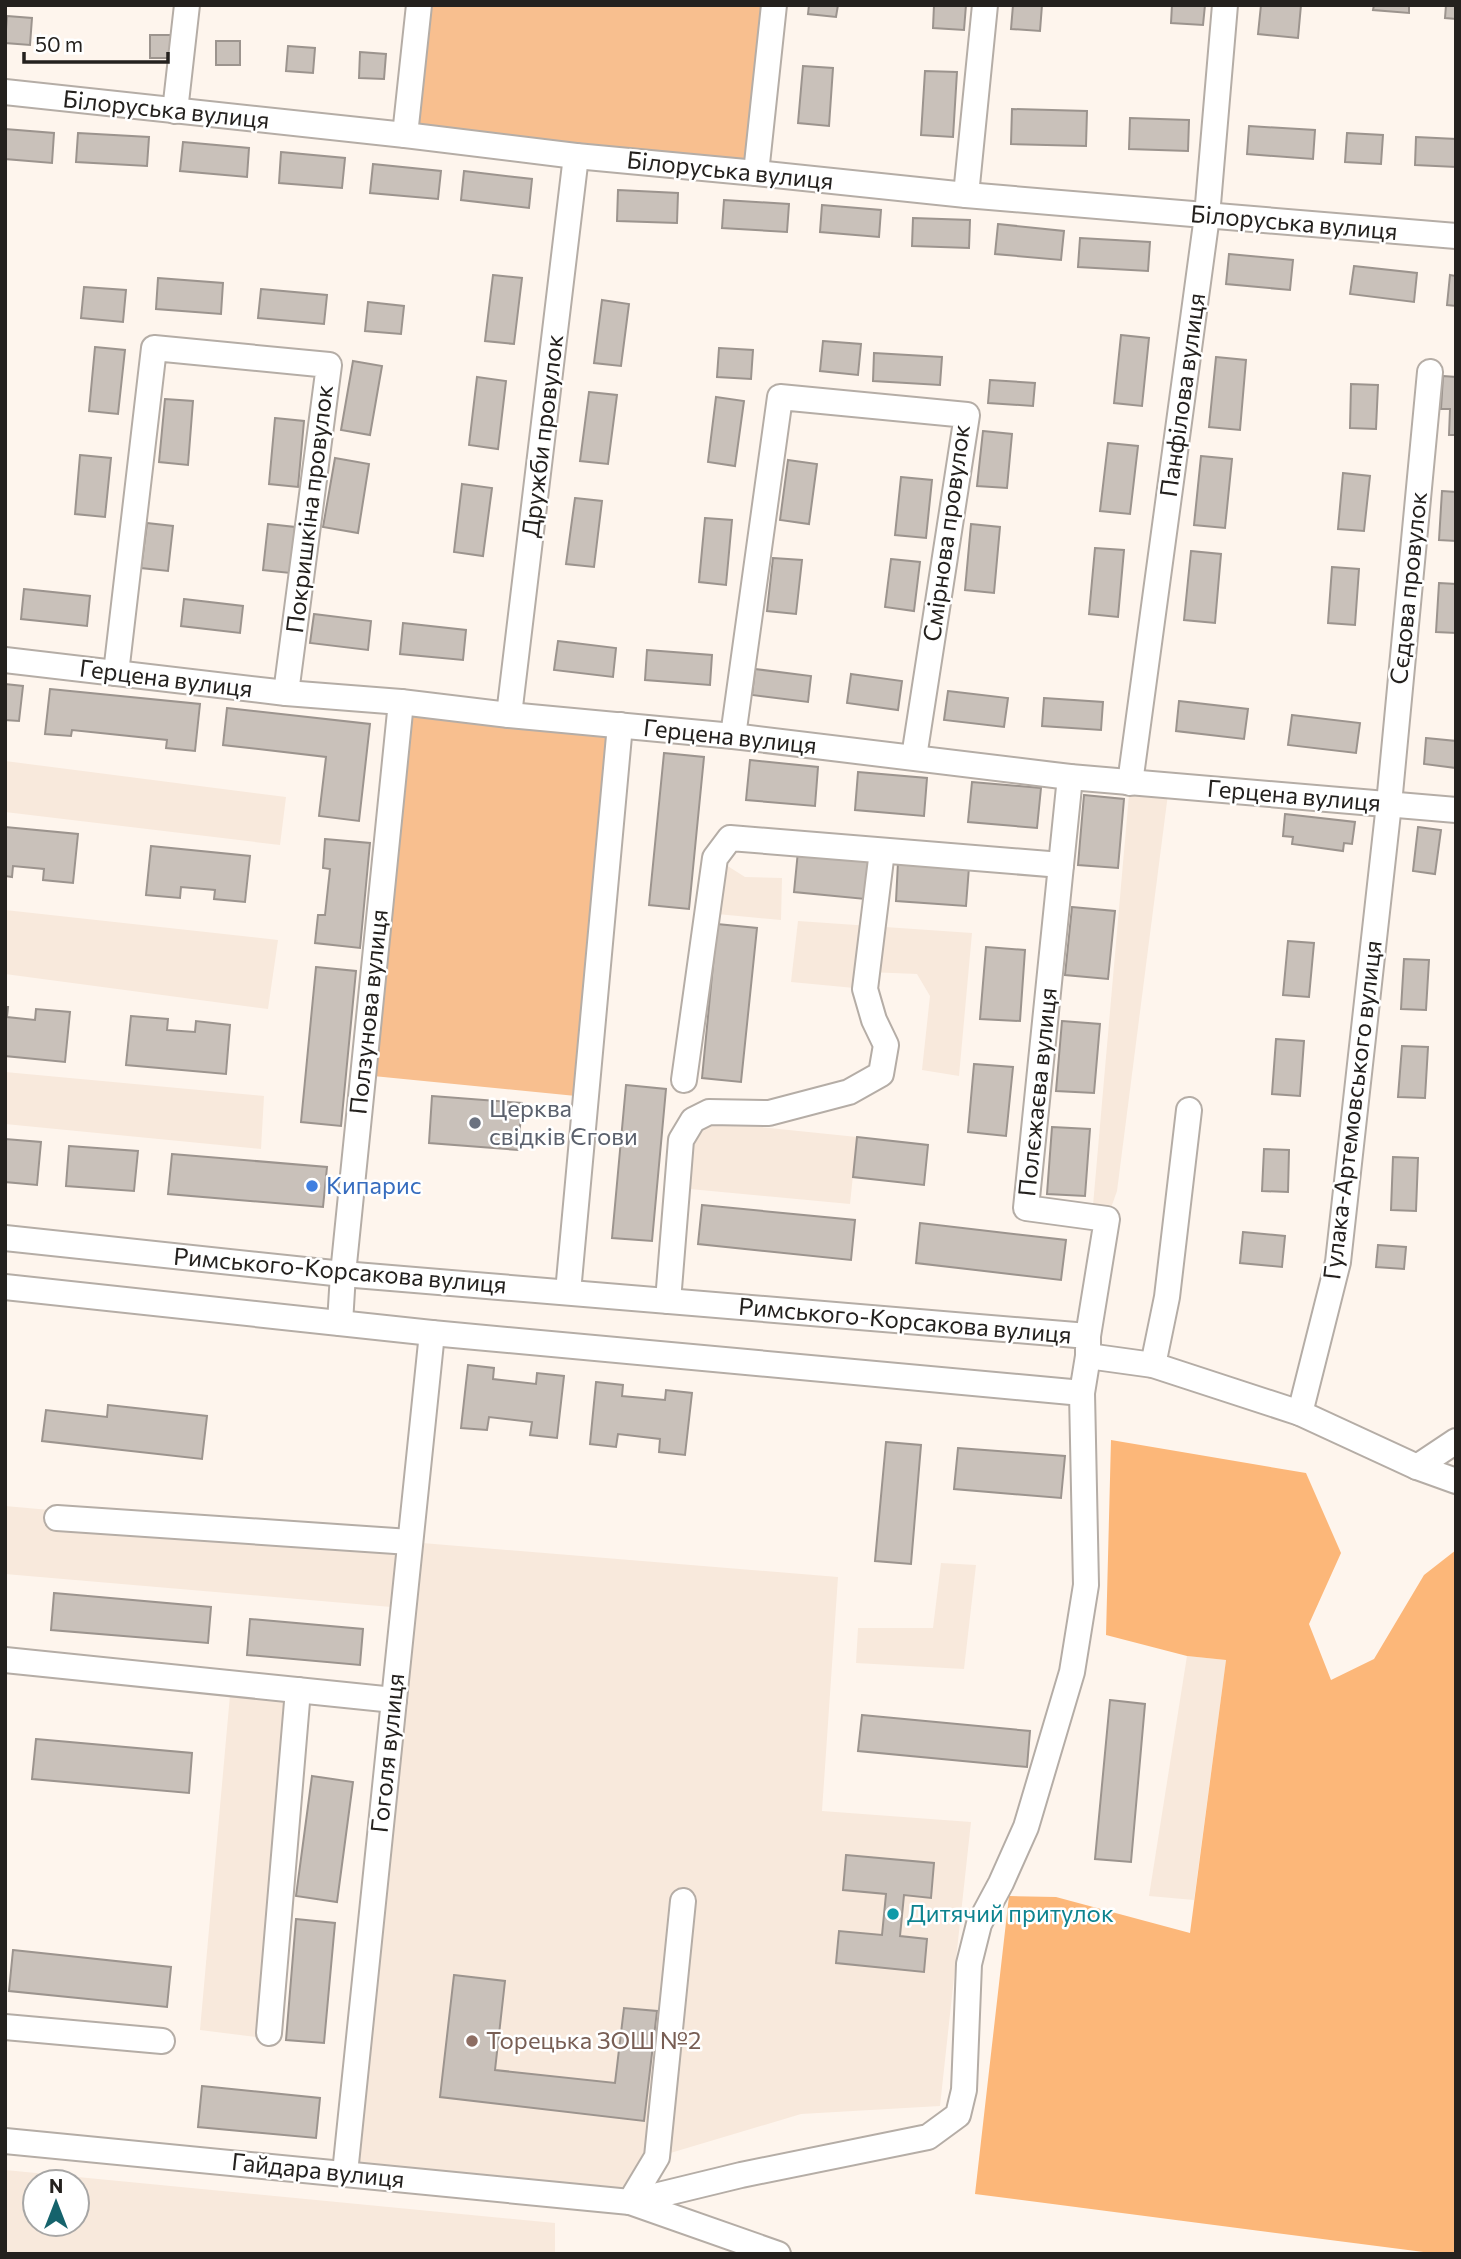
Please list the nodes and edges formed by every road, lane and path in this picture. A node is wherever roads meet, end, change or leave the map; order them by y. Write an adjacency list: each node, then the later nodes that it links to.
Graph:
1 (187, 5): 7 (street)
2 (419, 5): 8 (street)
3 (774, 5): 10 (street)
4 (985, 5): 11 (street)
5 (1225, 5): 12 (street, Панфілова вулиця)
6 (5, 92): 7 (street, Білоруська вулиця)
7 (175, 111): 8 (street, Білоруська вулиця)
8 (405, 135): 9 (street, Білоруська вулиця)
9 (576, 156): 10 (street, Білоруська вулиця); 19 (street, Дружби провулок)
10 (756, 173): 11 (street, Білоруська вулиця)
11 (966, 195): 12 (street, Білоруська вулиця)
12 (1207, 216): 13 (street, Білоруська вулиця); 24 (street, Панфілова вулиця)
13 (1456, 236)
14 (1430, 372): 25 (street, Сєдова провулок)
15 (5, 660): 16 (street, Герцена вулиця)
16 (116, 673): 17 (street, Герцена вулиця); 17 (street, Покришкіна провулок)
17 (286, 693): 18 (street, Герцена вулиця)
18 (401, 702): 19 (street, Герцена вулиця); 32 (street, Ползунова вулиця)
19 (509, 715): 20 (street, Герцена вулиця)
20 (620, 725): 21 (street, Герцена вулиця); 34 (street)
21 (733, 736): 22 (street, Герцена вулиця); 22 (street, Смірнова провулок)
22 (914, 757): 23 (street, Герцена вулиця)
23 (1070, 777): 24 (street, Герцена вулиця); 28 (street, Полєжаєва вулиця)
24 (1130, 783): 25 (street, Герцена вулиця)
25 (1389, 804): 26 (street, Герцена вулиця); 41 (street, Гулака-Артемовського вулиця)
26 (1456, 810)
27 (882, 851): 28 (street); 29 (street); 35 (street)
28 (1061, 865): 38 (street, Полєжаєва вулиця)
29 (684, 1080)
30 (1189, 1110): 39 (street)
31 (5, 1238): 32 (street, Римського-Корсакова вулиця)
32 (343, 1274): 34 (street, Римського-Корсакова вулиця); 36 (street, Ползунова вулиця)
33 (5, 1287): 36 (street, Римського-Корсакова вулиця)
34 (569, 1292): 35 (street, Римського-Корсакова вулиця)
35 (668, 1301): 38 (street, Римського-Корсакова вулиця)
36 (340, 1323): 37 (street, Римського-Корсакова вулиця)
37 (432, 1334): 40 (street, Римського-Корсакова вулиця); 46 (street, Гоголя вулиця)
38 (1088, 1346): 39 (street); 40 (street, Римського-Корсакова вулиця)
39 (1153, 1365): 41 (street)
40 (1082, 1393): 56 (street)
41 (1300, 1413): 43 (street)
42 (1456, 1441): 43 (street)
43 (1417, 1467): 44 (street)
44 (1456, 1480)
45 (57, 1518): 46 (street)
46 (410, 1542): 49 (street, Гоголя вулиця)
47 (5, 1660): 48 (street)
48 (298, 1690): 49 (street); 52 (street)
49 (394, 1700): 55 (street, Гоголя вулиця)
50 (683, 1901): 56 (street)
51 (5, 2027): 53 (street)
52 (269, 2032)
53 (162, 2041)
54 (5, 2141): 55 (street, Гайдара вулиця)
55 (345, 2173): 56 (street, Гайдара вулиця)
56 (630, 2202): 57 (street)
57 (778, 2254)

